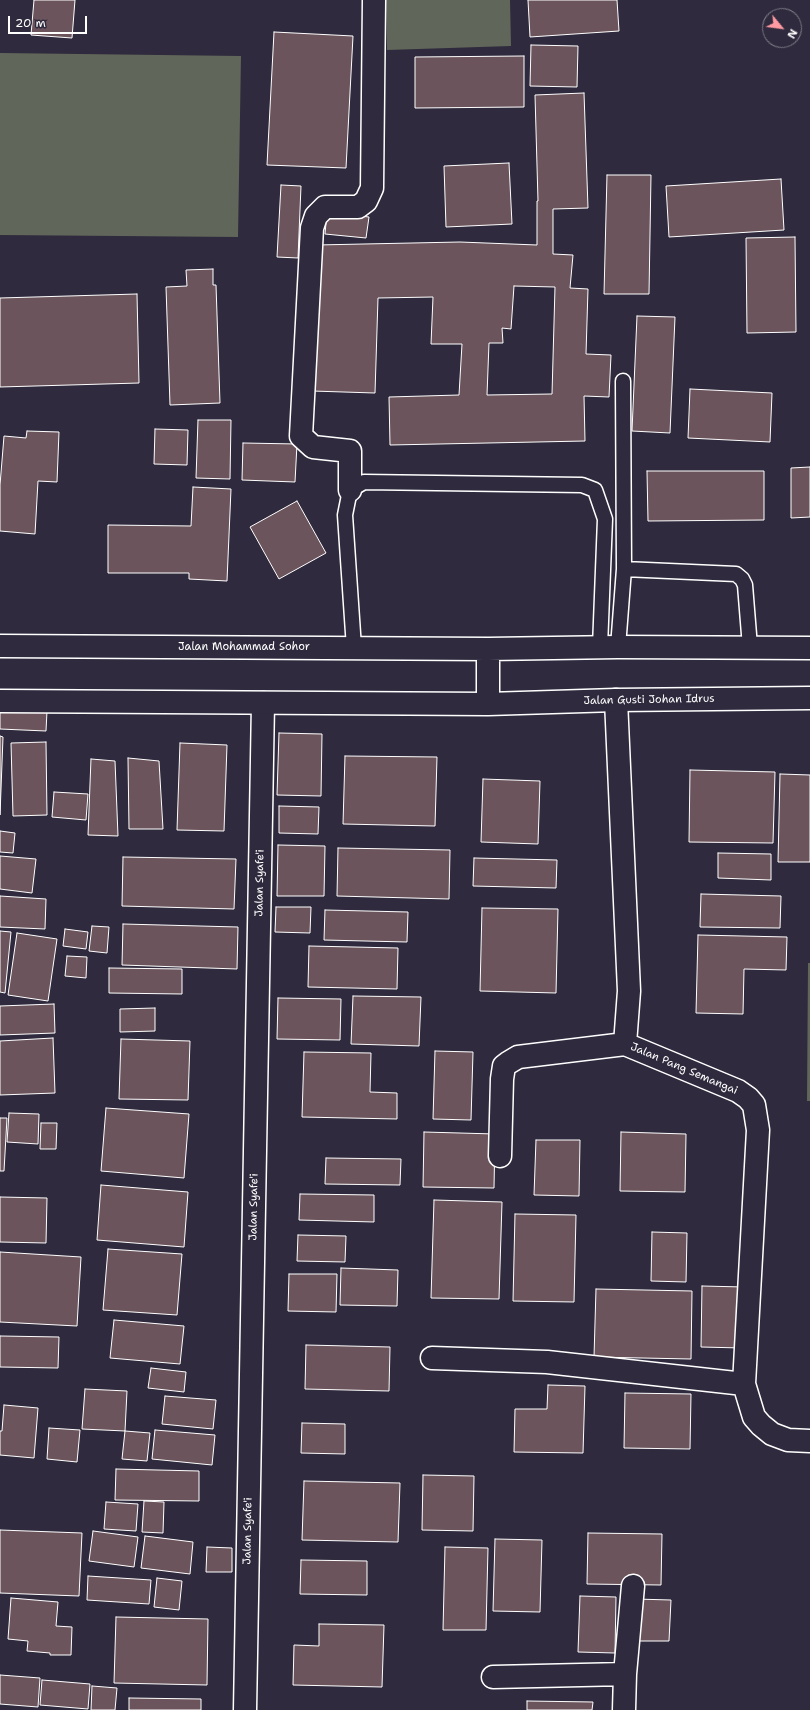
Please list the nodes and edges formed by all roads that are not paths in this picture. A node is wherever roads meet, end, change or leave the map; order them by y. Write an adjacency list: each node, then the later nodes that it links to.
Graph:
1 (374, 0): 3 (street)
2 (622, 381): 4 (lane)
3 (350, 490): 6 (lane); 8 (lane)
4 (624, 569): 6 (lane); 7 (lane)
5 (0, 646): 8 (street, Jalan Mohammad Sohor)
6 (609, 647): 7 (street); 10 (street)
7 (750, 647): 9 (street)
8 (354, 648): 10 (street, Jalan Mohammad Sohor)
9 (810, 648)
10 (488, 649): 15 (street)
11 (810, 698): 13 (street, Jalan Gusti Johan Idrus)
12 (0, 700): 14 (street)
13 (616, 700): 15 (street, Jalan Gusti Johan Idrus); 16 (street, Jalan Pang Semangai)
14 (263, 703): 15 (street); 24 (street, Jalan Syafe'i)
15 (488, 704)
16 (625, 1044): 17 (street); 19 (street, Jalan Pang Semangai)
17 (500, 1156)
18 (432, 1358): 19 (street)
19 (744, 1384): 20 (street, Jalan Pang Semangai)
20 (810, 1441)
21 (633, 1586): 22 (street)
22 (625, 1674): 23 (street); 25 (street)
23 (493, 1677)
24 (245, 1710)
25 (624, 1710)

